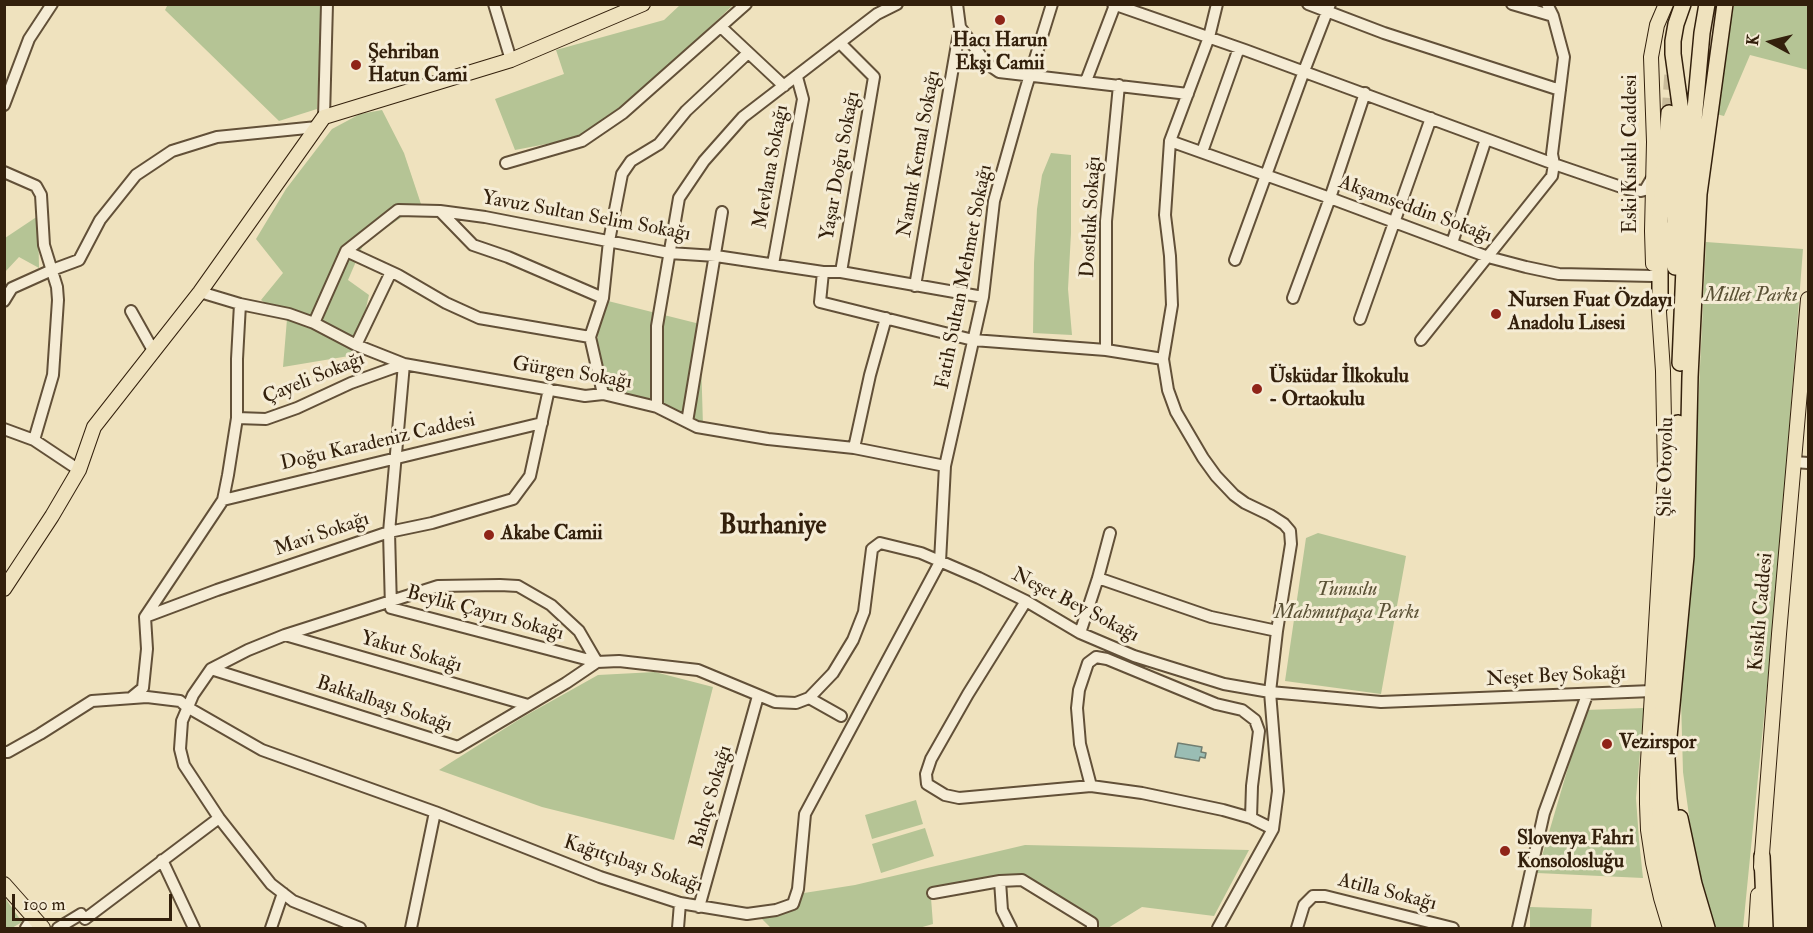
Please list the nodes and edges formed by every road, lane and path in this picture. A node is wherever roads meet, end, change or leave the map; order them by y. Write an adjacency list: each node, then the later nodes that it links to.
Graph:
1 (327, 4): 39 (street)
2 (494, 4): 26 (street)
3 (644, 4): 26 (main road)
4 (746, 4): 20 (street)
5 (957, 4): 21 (street)
6 (1052, 4): 28 (street, Fatih Sultan Mehmet Sokağı)
7 (1217, 4): 22 (street)
8 (1308, 4): 18 (street)
9 (1512, 4): 19 (street)
10 (1547, 4): 19 (street)
11 (1666, 4): 46 (main road, Eski Kısıklı Caddesi)
12 (1683, 4): 86 (highway)
13 (1707, 4): 86 (highway, Şile Otoyolu)
14 (1725, 4): 124 (highway, Şile Otoyolu)
15 (49, 5): 36 (street)
16 (893, 5): 23 (street)
17 (1114, 5): 22 (street); 30 (street)
18 (1329, 8): 27 (street); 33 (street)
19 (1553, 16): 33 (street)
20 (721, 27): 25 (street); 43 (street)
21 (960, 27): 28 (street); 65 (street, Namık Kemal Sokağı)
22 (1209, 37): 24 (street); 35 (street)
23 (840, 43): 29 (street); 63 (street, Yaşar Doğu Sokağı)
24 (1239, 48): 27 (street); 42 (street)
25 (748, 53): 32 (street); 52 (street)
26 (511, 60): 39 (main road)
27 (1304, 71): 34 (street); 47 (street)
28 (1030, 74): 30 (street); 67 (street, Fatih Sultan Mehmet Sokağı)
29 (797, 77): 32 (street); 59 (street, Mevlana Sokağı)
30 (1086, 81): 31 (street)
31 (1119, 85): 35 (street); 82 (street, Dostluk Sokağı)
32 (784, 86): 55 (street)
33 (1560, 90): 44 (street)
34 (1365, 93): 38 (street); 48 (street)
35 (1188, 94): 41 (street)
36 (4, 105)
37 (1669, 113): 73 (highway)
38 (1431, 118): 40 (street); 51 (street)
39 (321, 122): 60 (street); 66 (main road)
40 (1486, 139): 44 (street); 53 (street)
41 (1170, 141): 42 (street, Akşamseddin Sokağı); 84 (street)
42 (1202, 152): 47 (street, Akşamseddin Sokağı)
43 (506, 163)
44 (1554, 164): 46 (street); 57 (street)
45 (4, 172): 60 (street)
46 (1654, 173): 64 (main road, Eski Kısıklı Caddesi)
47 (1267, 176): 48 (street, Akşamseddin Sokağı); 58 (street)
48 (1330, 198): 51 (street, Akşamseddin Sokağı); 69 (street)
49 (440, 211): 52 (street, Yavuz Sultan Selim Sokağı); 54 (street, Yavuz Sultan Selim Sokağı); 68 (street)
50 (723, 212): 56 (street)
51 (1394, 222): 53 (street, Akşamseddin Sokağı); 76 (street)
52 (609, 242): 55 (street, Yavuz Sultan Selim Sokağı); 68 (street)
53 (1452, 243): 57 (street, Akşamseddin Sokağı)
54 (346, 251): 61 (street); 77 (street, Yavuz Sultan Selim Sokağı)
55 (669, 254): 56 (street, Yavuz Sultan Selim Sokağı); 89 (street)
56 (716, 256): 59 (street, Yavuz Sultan Selim Sokağı); 91 (street)
57 (1488, 257): 64 (street, Akşamseddin Sokağı); 80 (street)
58 (1235, 260)
59 (773, 264): 62 (street, Yavuz Sultan Selim Sokağı)
60 (52, 270): 71 (street); 94 (street)
61 (392, 272): 78 (street); 81 (street)
62 (823, 272): 63 (street, Yavuz Sultan Selim Sokağı); 75 (street)
63 (841, 272): 65 (street, Yavuz Sultan Selim Sokağı)
64 (1654, 276): 73 (main road, Eski Kısıklı Caddesi)
65 (915, 286): 67 (street, Yavuz Sultan Selim Sokağı)
66 (200, 292): 72 (street, Gürgen Sokağı); 83 (main road)
67 (982, 297): 79 (street, Fatih Sultan Mehmet Sokağı)
68 (603, 298): 78 (street)
69 (1293, 298)
70 (1809, 299): 97 (main road, Kısıklı Caddesi)
71 (4, 302)
72 (240, 304): 77 (street, Gürgen Sokağı); 90 (street)
73 (1660, 306): 115 (main road, Eski Kısıklı Caddesi)
74 (131, 311): 83 (street)
75 (886, 318): 79 (street); 95 (street)
76 (1360, 320)
77 (314, 323): 81 (street, Gürgen Sokağı)
78 (590, 337): 88 (street)
79 (973, 340): 82 (street); 99 (street, Fatih Sultan Mehmet Sokağı)
80 (1421, 340)
81 (356, 345): 85 (street, Gürgen Sokağı)
82 (1106, 350): 84 (street)
83 (154, 352): 100 (main road)
84 (1163, 359): 110 (street)
85 (404, 364): 87 (street, Gürgen Sokağı); 90 (street, Çayeli Sokağı); 96 (street, Beylik Çayırı Sokağı)
86 (1679, 378): 155 (highway, Şile Otoyolu)
87 (549, 389): 88 (street, Gürgen Sokağı); 92 (street)
88 (603, 394): 89 (street, Gürgen Sokağı)
89 (657, 407): 91 (street, Gürgen Sokağı)
90 (237, 418): 101 (street)
91 (687, 422): 95 (street, Gürgen Sokağı)
92 (542, 423): 96 (street, Doğu Karadeniz Caddesi); 102 (street, Mavi Sokağı)
93 (4, 429): 94 (street)
94 (34, 440): 100 (street)
95 (854, 448): 99 (street, Gürgen Sokağı)
96 (395, 458): 101 (street, Doğu Karadeniz Caddesi); 102 (street, Beylik Çayırı Sokağı)
97 (1794, 462): 98 (street); 131 (main road, Kısıklı Caddesi)
98 (1809, 463)
99 (945, 466): 104 (street, Fatih Sultan Mehmet Sokağı)
100 (79, 470): 106 (main road)
101 (223, 500): 109 (street)
102 (389, 532): 107 (street, Beylik Çayırı Sokağı); 109 (street, Mavi Sokağı)
103 (1110, 533): 105 (street)
104 (940, 562): 108 (street, Neşet Bey Sokağı); 120 (street, Neşet Bey Sokağı); 138 (street, Kağıtçıbaşı Sokağı)
105 (1098, 578): 110 (street); 111 (street)
106 (5, 589)
107 (390, 601): 112 (street); 113 (street, Beylik Çayırı Sokağı); 113 (street)
108 (1026, 601): 111 (street, Neşet Bey Sokağı); 126 (street)
109 (145, 617): 119 (street)
110 (1277, 631): 116 (street)
111 (1080, 633): 116 (street, Neşet Bey Sokağı)
112 (285, 635): 114 (street); 121 (street, Yakut Sokağı)
113 (597, 662): 118 (street); 121 (street, Bakkalbaşı Sokağı)
114 (211, 669): 121 (street, Bakkalbaşı Sokağı); 122 (street)
115 (1652, 691): 117 (street, Neşet Bey Sokağı); 154 (main road, Eski Kısıklı Caddesi)
116 (1270, 692): 117 (street, Neşet Bey Sokağı); 130 (street)
117 (1587, 695): 153 (street)
118 (758, 696): 120 (street); 138 (street, Bahçe Sokağı)
119 (132, 698): 122 (street, Kağıtçıbaşı Sokağı); 125 (street, Kağıtçıbaşı Sokağı)
120 (809, 698): 123 (street)
121 (528, 705)
122 (187, 707): 127 (street, Kağıtçıbaşı Sokağı); 128 (street)
123 (841, 716)
124 (1672, 716): 156 (highway, Şile Otoyolu); 157 (highway)
125 (4, 752)
126 (1091, 786): 129 (street); 129 (street)
127 (435, 812): 137 (street, Kağıtçıbaşı Sokağı); 146 (street)
128 (219, 818): 132 (street); 135 (street)
129 (1251, 819): 130 (street)
130 (1273, 829): 150 (street)
131 (1762, 856): 158 (main road, Kısıklı Caddesi); 159 (highway)
132 (162, 860): 142 (street); 143 (street)
133 (1000, 881): 136 (street); 148 (street); 149 (street)
134 (4, 884): 139 (main road)
135 (283, 893): 144 (street); 145 (street)
136 (933, 893)
137 (680, 903): 138 (street, Kağıtçıbaşı Sokağı); 147 (street)
138 (699, 907)
139 (34, 916): 140 (street); 141 (main road)
140 (26, 928)
141 (44, 928)
142 (58, 928)
143 (194, 928)
144 (271, 928)
145 (360, 928)
146 (411, 928)
147 (678, 928)
148 (1011, 928)
149 (1092, 928)
150 (1218, 928)
151 (1297, 928): 152 (street, Atilla Sokağı)
152 (1453, 928)
153 (1518, 928)
154 (1670, 928)
155 (1684, 928)
156 (1695, 928)
157 (1707, 928)
158 (1756, 928)
159 (1765, 928)

